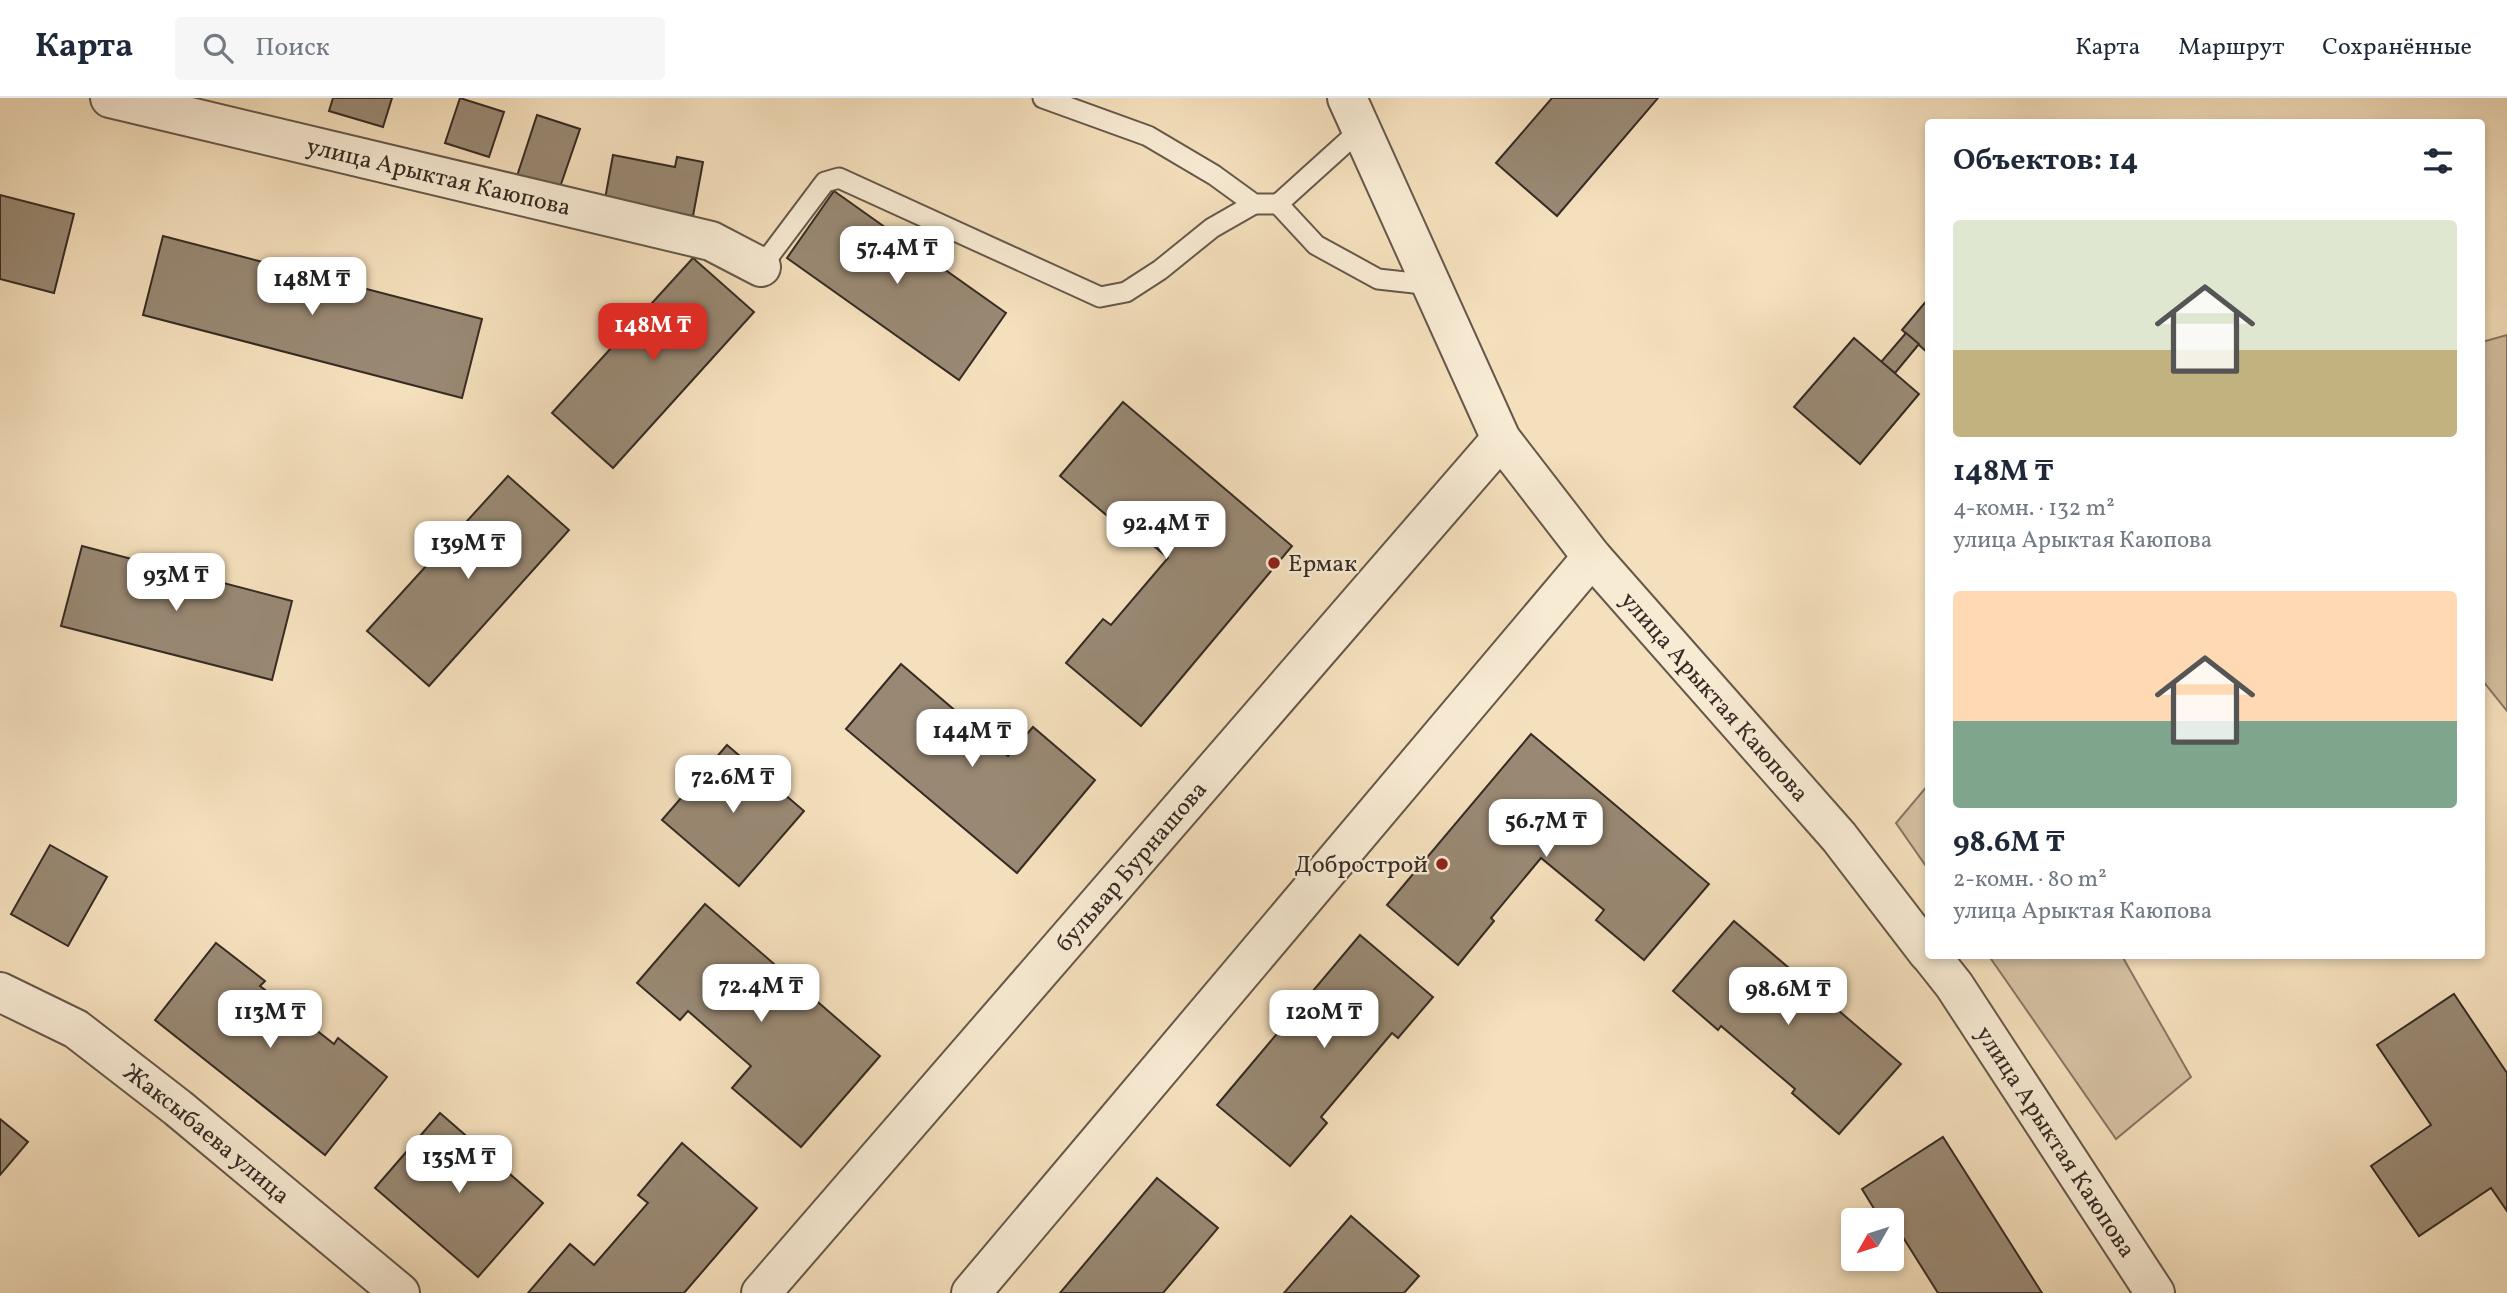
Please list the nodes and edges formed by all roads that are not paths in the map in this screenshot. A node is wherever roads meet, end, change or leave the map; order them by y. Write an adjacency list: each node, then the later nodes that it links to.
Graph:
1 (110, 98): 6 (street, улица Арыктая Каюпова)
2 (1043, 98): 4 (lane)
3 (1354, 114): 5 (lane); 7 (street, улица Арыктая Каюпова)
4 (1254, 204): 5 (lane); 6 (lane)
5 (1278, 204): 7 (lane)
6 (761, 267)
7 (1432, 285): 8 (street, улица Арыктая Каюпова)
8 (1501, 439): 9 (street, улица Арыктая Каюпова); 14 (street, бульвар Бурнашова)
9 (1592, 557): 10 (street, улица Арыктая Каюпова); 15 (street)
10 (1925, 948)
11 (1934, 959): 16 (street, улица Арыктая Каюпова)
12 (0, 992): 13 (street, Жаксыбаева улица)
13 (400, 1293)
14 (761, 1293)
15 (971, 1293)
16 (2155, 1293)

